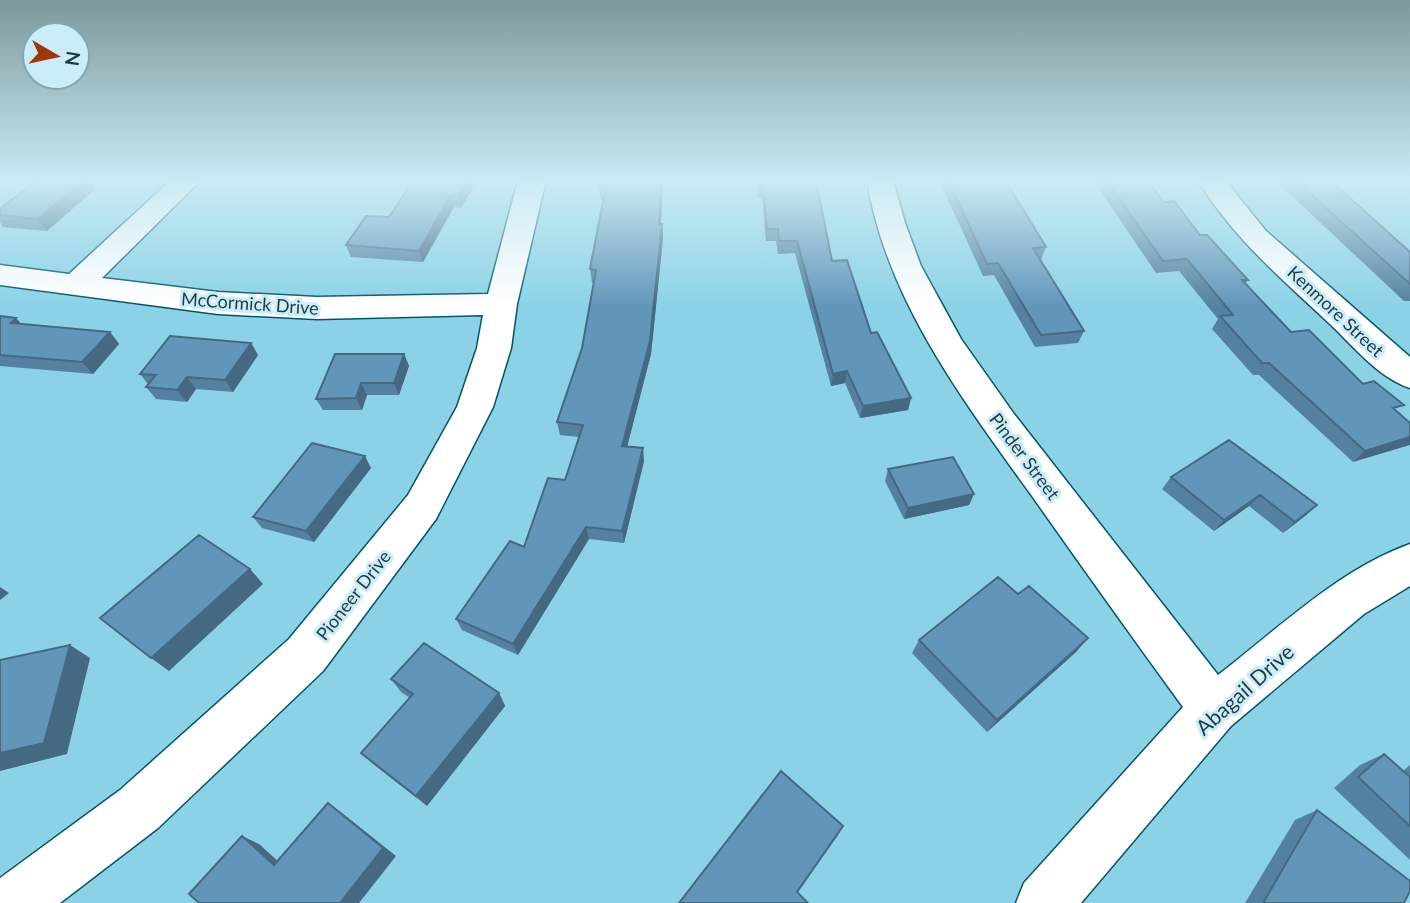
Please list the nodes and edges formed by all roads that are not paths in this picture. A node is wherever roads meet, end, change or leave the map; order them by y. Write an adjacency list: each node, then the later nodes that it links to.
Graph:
1 (142, 222): 6 (street)
2 (521, 222): 7 (street, Pioneer Drive)
3 (889, 222): 10 (street, Pinder Street)
4 (1244, 222): 8 (street, Kenmore Street)
5 (0, 275): 6 (street, McCormick Drive)
6 (75, 286): 7 (street, McCormick Drive)
7 (501, 304): 11 (street, Pioneer Drive)
8 (1410, 375)
9 (1410, 564): 10 (street, Abagail Drive)
10 (1214, 709): 12 (street, Abagail Drive)
11 (14, 903)
12 (1044, 903)

